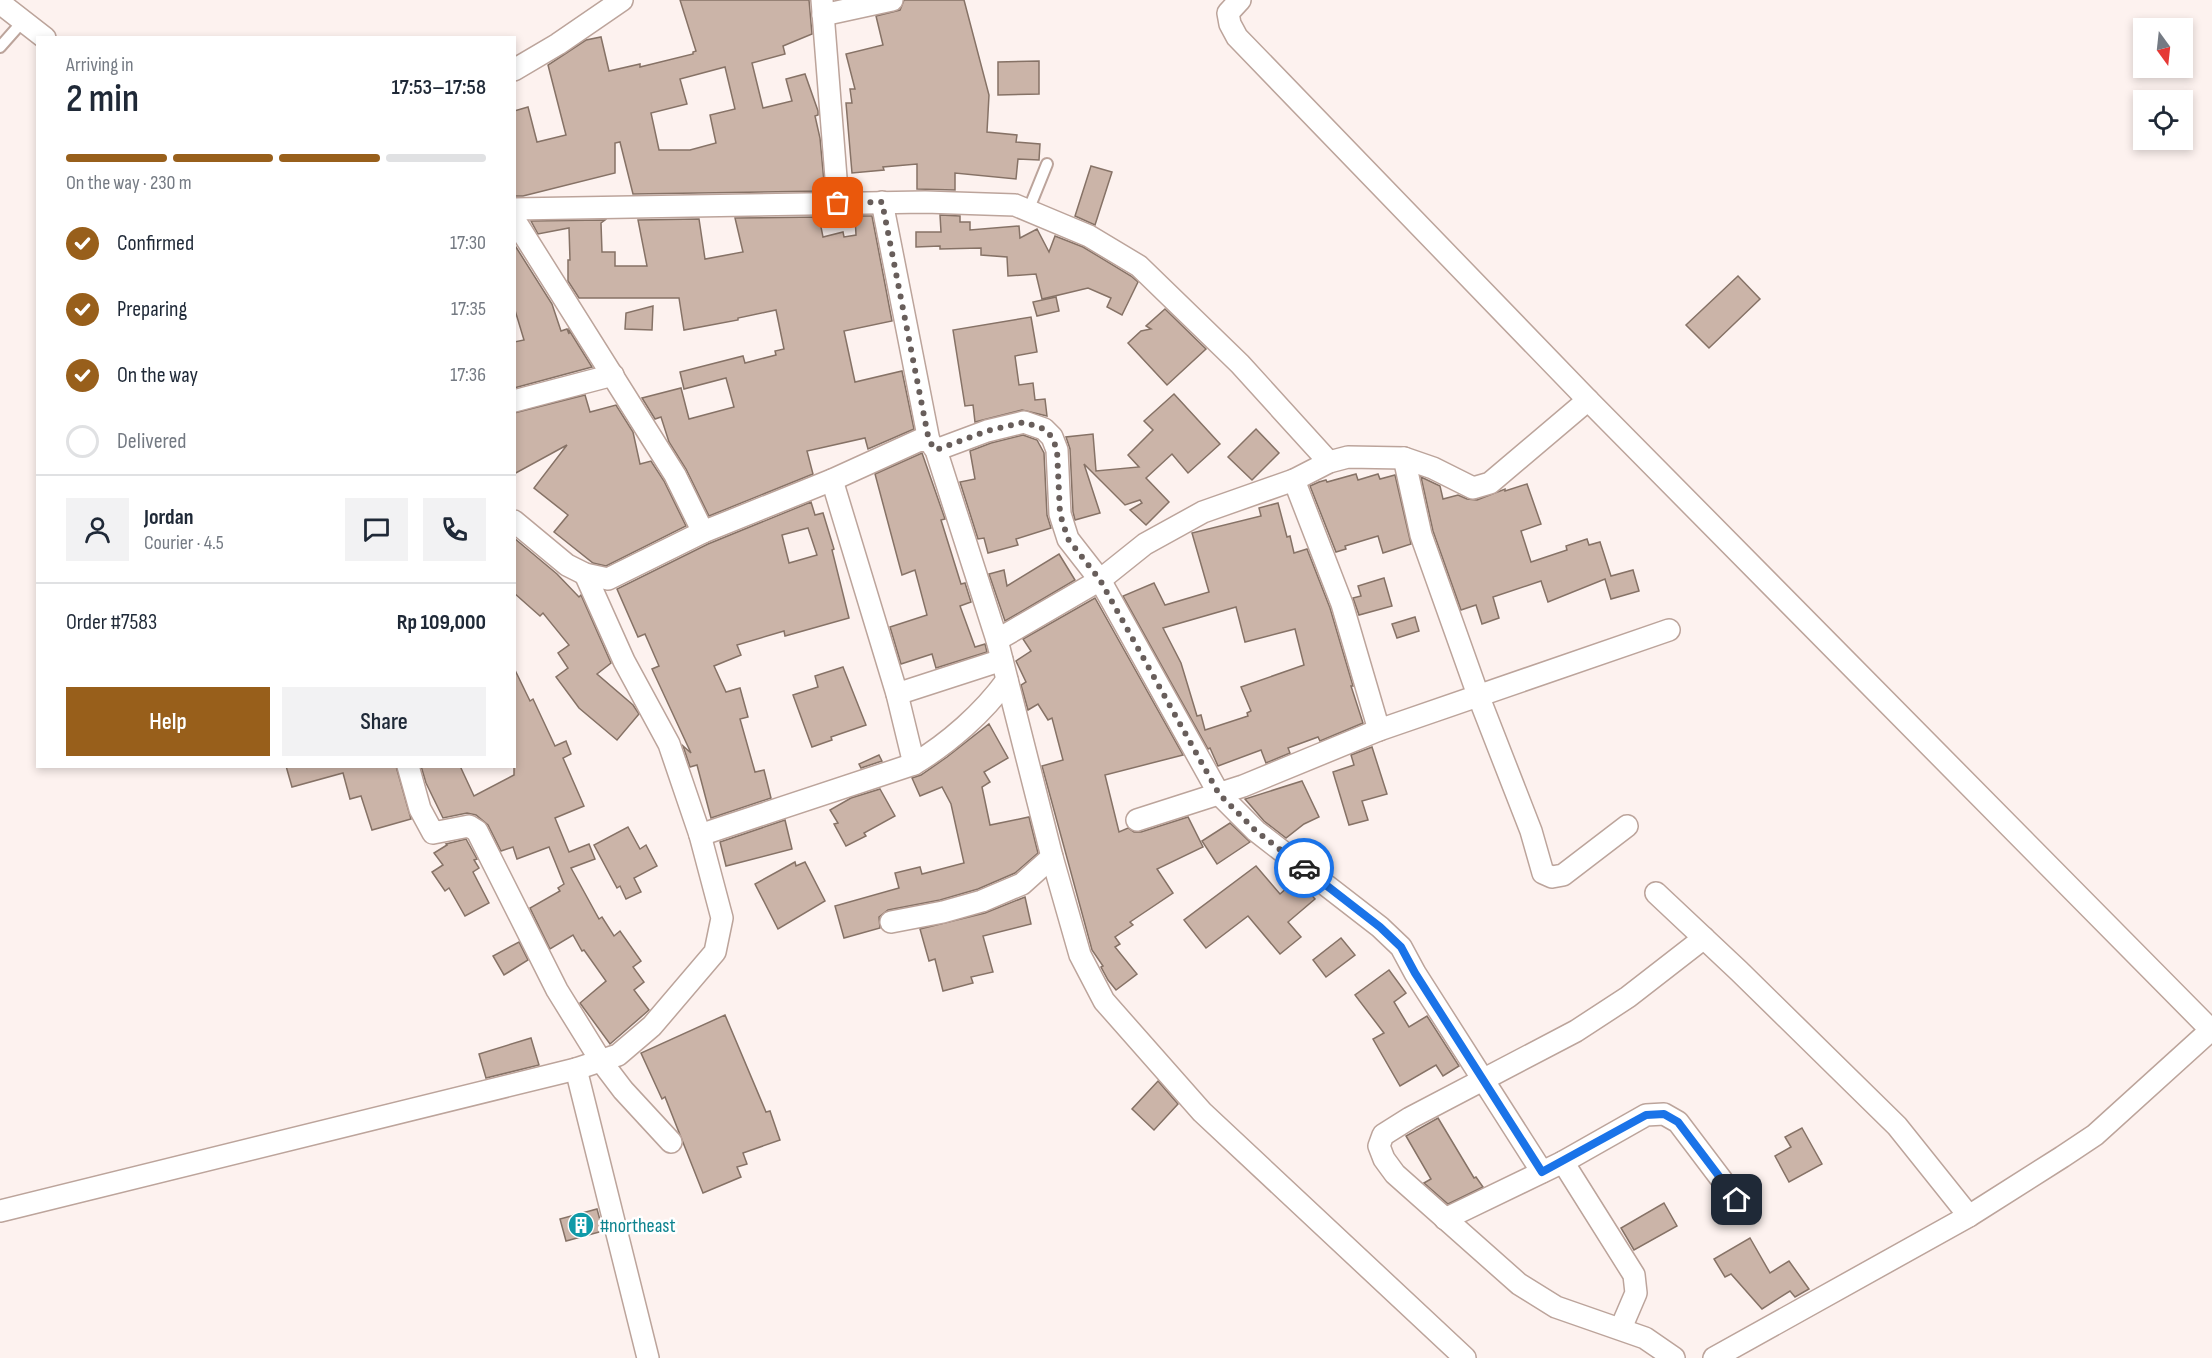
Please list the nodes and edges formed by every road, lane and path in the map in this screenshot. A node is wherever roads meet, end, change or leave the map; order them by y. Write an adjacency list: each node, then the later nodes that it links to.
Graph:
1 (622, 0): 9 (street)
2 (892, 0): 5 (street)
3 (1240, 0): 18 (street)
4 (0, 3): 6 (street)
5 (822, 8): 12 (street)
6 (23, 21): 7 (street); 8 (lane)
7 (42, 36)
8 (0, 47)
9 (516, 69)
10 (1047, 164): 14 (lane)
11 (882, 202): 12 (street); 14 (street); 19 (street)
12 (838, 203): 13 (street)
13 (516, 209)
14 (1028, 211): 21 (street)
15 (516, 222): 16 (street)
16 (613, 375): 17 (street); 25 (street)
17 (516, 400)
18 (1588, 400): 20 (street); 43 (street)
19 (933, 446): 22 (street); 27 (street); 29 (street)
20 (1404, 458): 21 (street); 31 (street)
21 (1329, 462): 23 (street)
22 (832, 480): 25 (street); 30 (street)
23 (1294, 480): 27 (street); 32 (street)
24 (516, 523): 26 (street)
25 (703, 532): 26 (street)
26 (585, 574): 38 (street)
27 (1100, 580): 29 (street); 35 (street)
28 (1669, 630): 31 (street)
29 (1002, 660): 30 (street); 33 (street); 39 (street)
30 (897, 694): 33 (street)
31 (1478, 695): 32 (street); 37 (street)
32 (1379, 730): 35 (street)
33 (914, 764): 38 (street)
34 (409, 768): 44 (street)
35 (1219, 794): 36 (street); 46 (street)
36 (1137, 820)
37 (1627, 826)
38 (700, 836): 44 (street)
39 (1052, 857): 41 (street); 56 (street)
40 (1656, 893): 42 (street)
41 (891, 922)
42 (1704, 938): 46 (street); 52 (street)
43 (2212, 1030): 52 (street)
44 (601, 1061): 45 (street); 47 (street)
45 (576, 1069): 51 (street); 55 (street)
46 (1482, 1079): 49 (street); 53 (street)
47 (671, 1142)
48 (1563, 1162): 49 (street); 50 (street); 54 (street)
49 (1542, 1172): 53 (street)
50 (1737, 1200)
51 (0, 1211)
52 (1969, 1216): 58 (street)
53 (1446, 1219): 54 (street)
54 (1621, 1328): 57 (street)
55 (648, 1358)
56 (1465, 1358)
57 (1674, 1358)
58 (1714, 1358)

